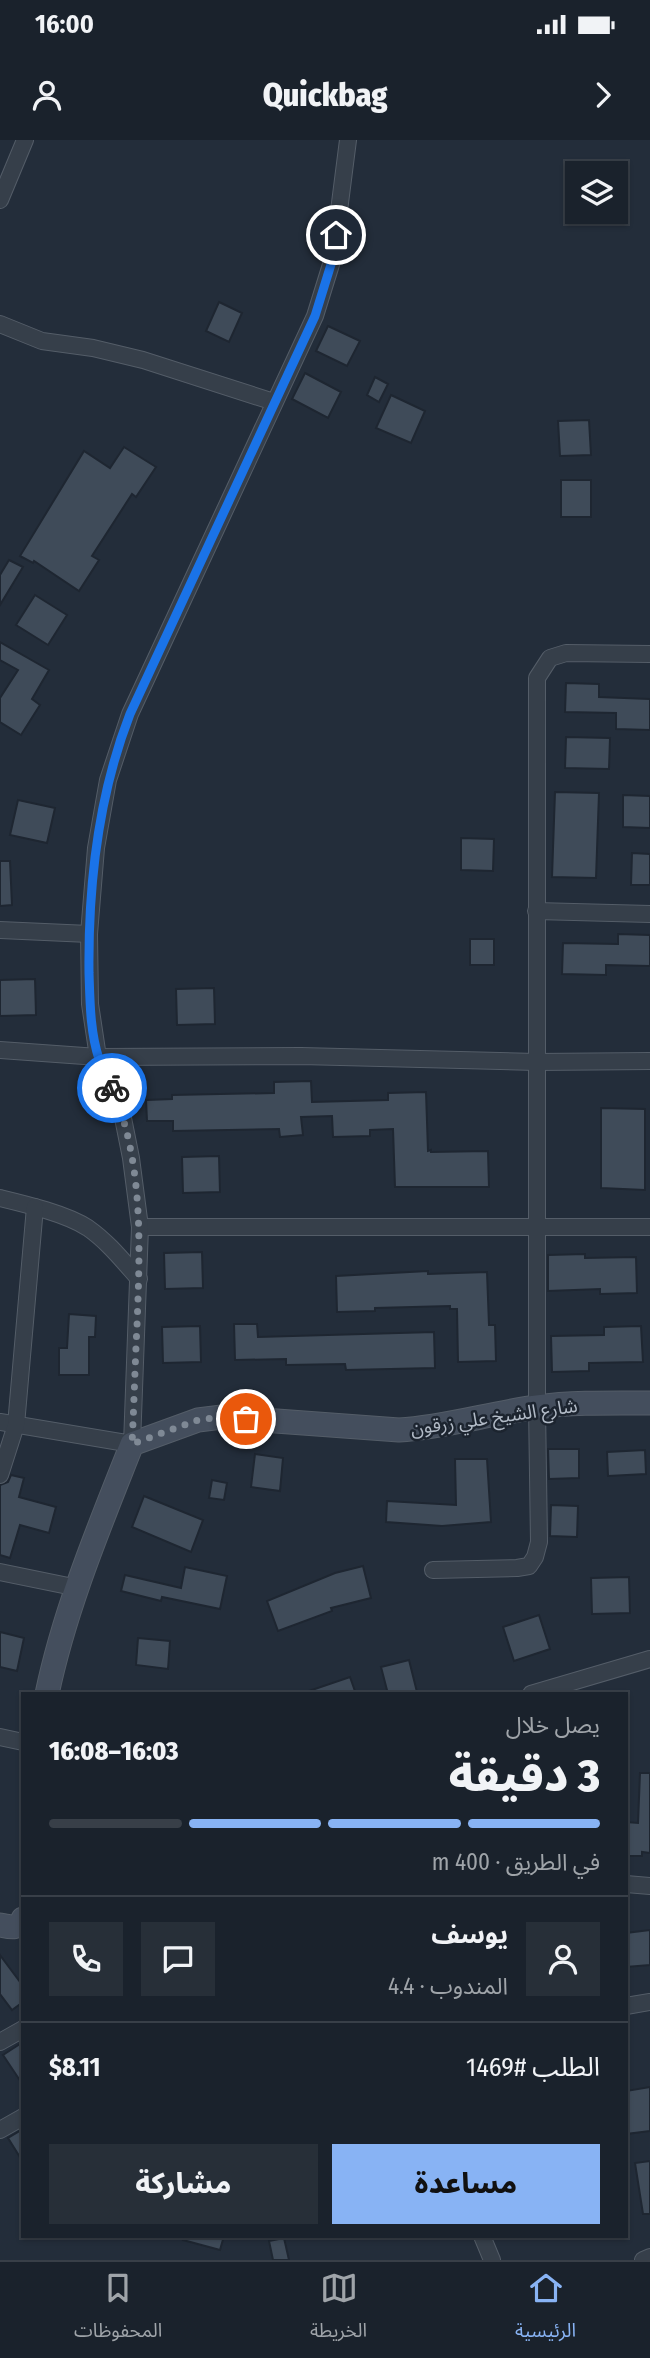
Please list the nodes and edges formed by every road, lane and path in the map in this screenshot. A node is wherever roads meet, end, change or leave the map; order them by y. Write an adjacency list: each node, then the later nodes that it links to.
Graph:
1 (25, 140): 3 (street)
2 (348, 140): 5 (street)
3 (0, 200)
4 (0, 324): 5 (street)
5 (274, 402): 10 (street)
6 (650, 654): 7 (street)
7 (537, 911): 8 (street); 14 (street)
8 (650, 914)
9 (0, 930): 10 (street)
10 (89, 934): 12 (street)
11 (0, 1050): 12 (street)
12 (98, 1057): 14 (street); 17 (street)
13 (650, 1061): 14 (street)
14 (536, 1062): 19 (street)
15 (0, 1198): 16 (street)
16 (35, 1207): 20 (street); 23 (street)
17 (140, 1227): 19 (street); 20 (street)
18 (650, 1227): 19 (street)
19 (537, 1228): 22 (street)
20 (139, 1279): 24 (street)
21 (650, 1403): 22 (main road, شارع الشيخ علي زرقون)
22 (537, 1407): 24 (main road, شارع الشيخ علي زرقون); 26 (street)
23 (8, 1423): 24 (street); 25 (street)
24 (132, 1444): 28 (main road)
25 (0, 1475)
26 (433, 1570)
27 (0, 1572): 28 (street)
28 (78, 1588): 30 (main road)
29 (650, 1659): 31 (street)
30 (47, 1692)
31 (538, 1692)
32 (0, 1737): 33 (street)
33 (21, 1742)
34 (628, 1884): 35 (street)
35 (650, 1886)
36 (21, 1922): 37 (main road)
37 (0, 1925)
38 (650, 2002): 39 (street)
39 (628, 2006)
40 (21, 2030): 41 (street)
41 (0, 2042)
42 (21, 2118): 43 (street)
43 (0, 2130)
44 (483, 2238): 46 (street)
45 (650, 2257): 47 (street)
46 (492, 2260)
47 (643, 2260)

